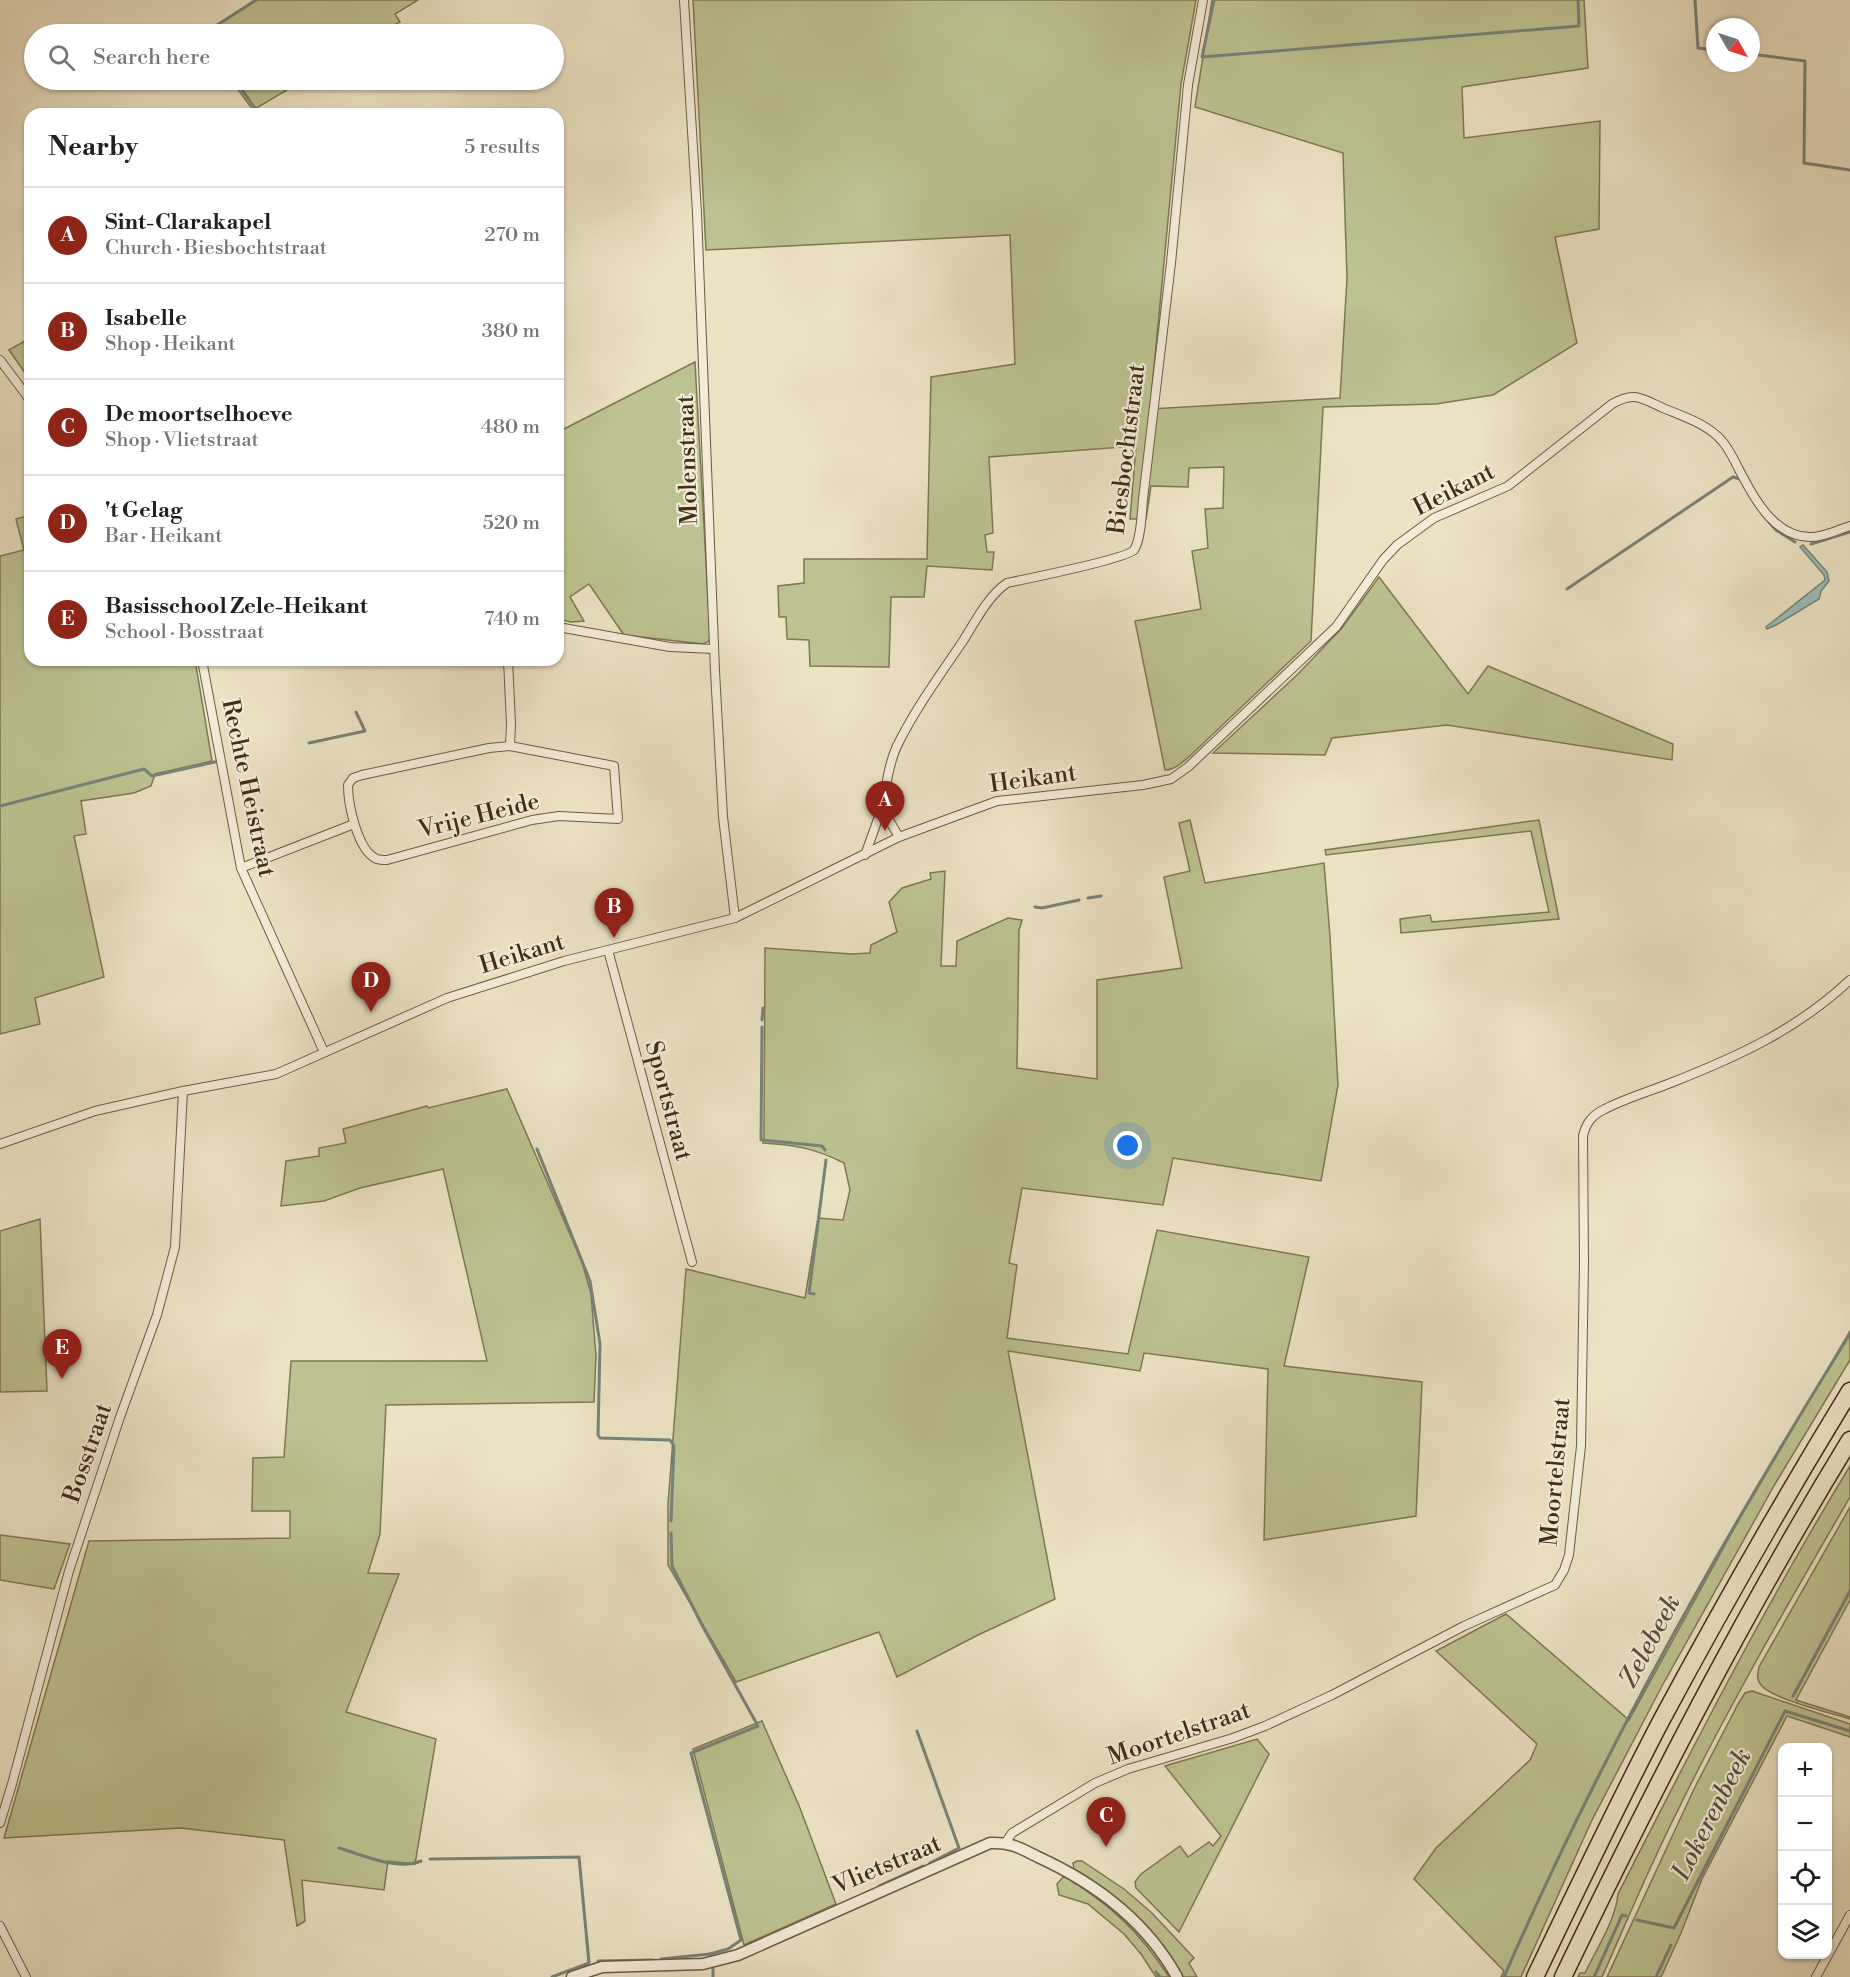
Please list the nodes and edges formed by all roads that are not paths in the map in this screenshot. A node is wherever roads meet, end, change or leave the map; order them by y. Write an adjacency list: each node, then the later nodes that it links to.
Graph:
1 (684, 0): 7 (street, Molenstraat)
2 (1203, 0): 11 (street, Biesbochtstraat)
3 (0, 360): 4 (street)
4 (24, 392)
5 (1850, 526): 13 (street, Heikant)
6 (564, 628): 7 (street)
7 (714, 649): 16 (street, Molenstraat)
8 (203, 666): 15 (street, Rechte Heistraat)
9 (508, 666): 10 (street)
10 (510, 746): 12 (street, Vrije Heide); 12 (street, Vrije Heide)
11 (882, 808): 13 (street); 14 (street, Biesbochtstraat)
12 (354, 824): 15 (street)
13 (899, 837): 14 (street, Heikant)
14 (865, 855): 16 (street, Heikant)
15 (241, 868): 19 (street, Rechte Heistraat)
16 (735, 918): 17 (street, Heikant)
17 (608, 950): 19 (street, Heikant); 22 (street, Sportstraat)
18 (1850, 980): 26 (street, Moortelstraat)
19 (324, 1052): 20 (street, Heikant)
20 (183, 1091): 21 (street, Heikant); 25 (street, Bosstraat)
21 (0, 1144)
22 (692, 1262)
23 (1850, 1391): 32 (highway)
24 (1850, 1440): 33 (highway)
25 (0, 1823)
26 (1006, 1842): 30 (street, Vlietstraat); 31 (street)
27 (1850, 1915): 34 (street)
28 (0, 1926): 29 (street)
29 (26, 1977)
30 (572, 1977)
31 (1177, 1977)
32 (1535, 1977)
33 (1563, 1977)
34 (1816, 1977)

